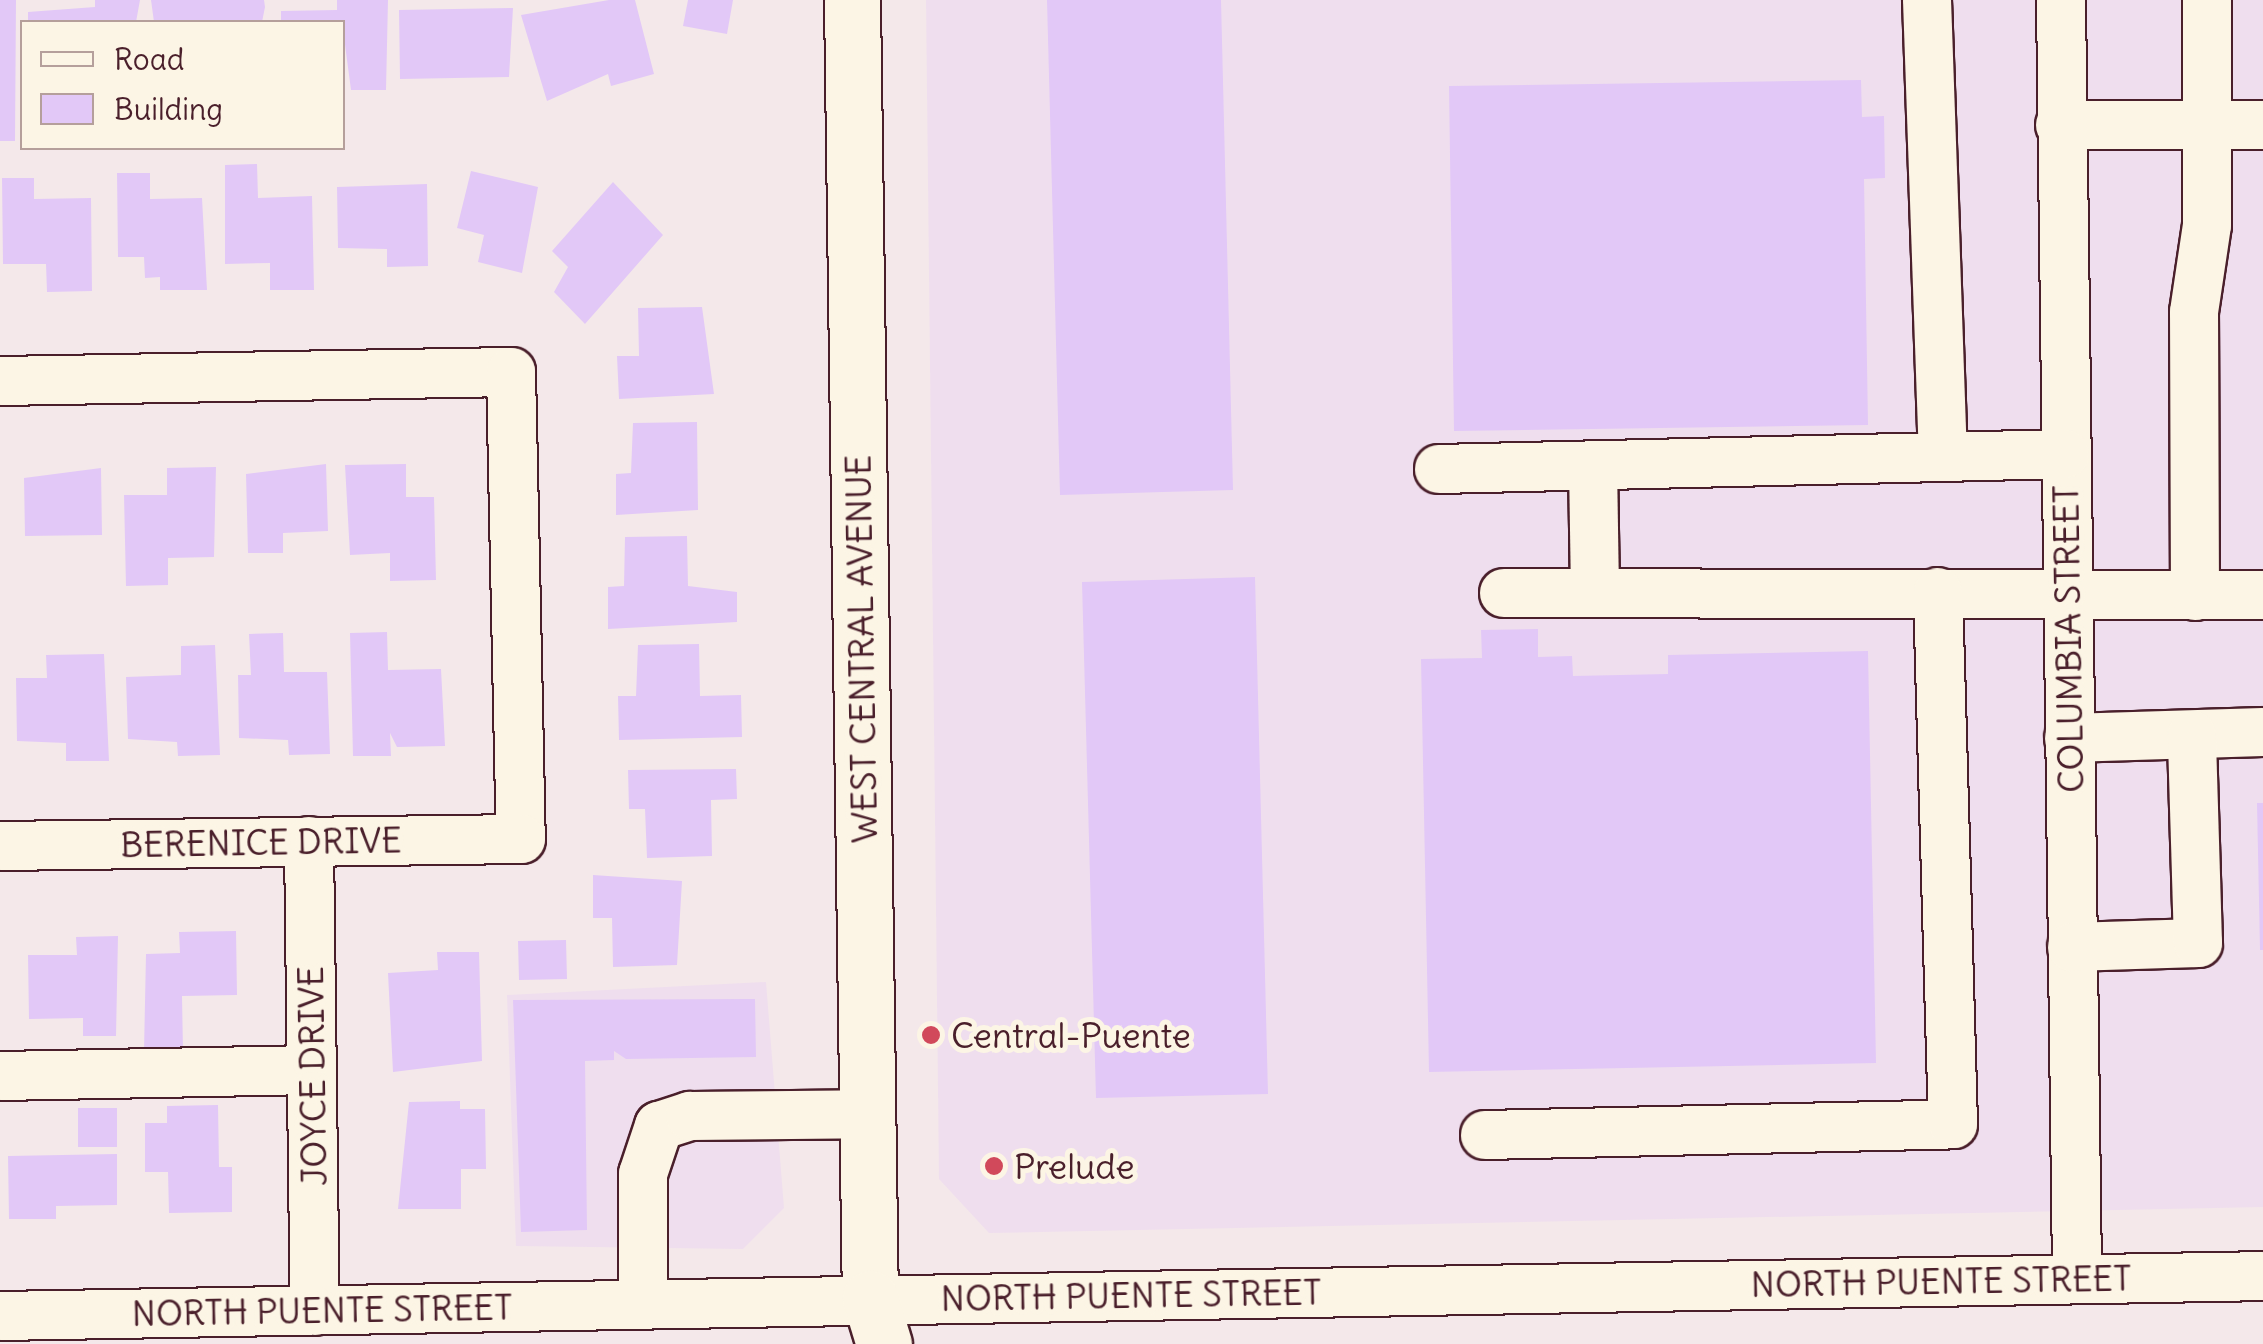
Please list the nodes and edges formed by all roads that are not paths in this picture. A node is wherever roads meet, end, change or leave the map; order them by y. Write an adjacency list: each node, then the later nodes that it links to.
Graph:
1 (852, 0): 27 (main road, WEST CENTRAL AVENUE)
2 (1927, 0): 10 (street)
3 (2061, 0): 6 (street, COLUMBIA STREET)
4 (2207, 0): 7 (street)
5 (2263, 124): 7 (street)
6 (2060, 125): 7 (street); 9 (street, COLUMBIA STREET)
7 (2209, 125): 18 (street)
8 (0, 382): 22 (street, BERENICE DRIVE)
9 (2065, 454): 10 (street); 14 (street, COLUMBIA STREET)
10 (1944, 457): 11 (street)
11 (1593, 465): 12 (street); 16 (street)
12 (1439, 469)
13 (1938, 592): 14 (street); 16 (street); 28 (street)
14 (2066, 592): 18 (street); 21 (street, COLUMBIA STREET)
15 (1504, 593): 16 (street)
16 (1595, 593)
17 (2263, 594): 18 (street)
18 (2195, 596)
19 (2263, 732): 20 (street)
20 (2192, 734): 21 (street); 24 (street)
21 (2069, 738): 24 (street, COLUMBIA STREET)
22 (308, 841): 23 (street, BERENICE DRIVE); 25 (street, JOYCE DRIVE)
23 (0, 846)
24 (2072, 948): 30 (street, COLUMBIA STREET)
25 (312, 1070): 26 (street); 33 (street, JOYCE DRIVE)
26 (0, 1076)
27 (867, 1114): 31 (street); 36 (main road, WEST CENTRAL AVENUE)
28 (1486, 1136)
29 (2263, 1276): 30 (street, NORTH PUENTE STREET)
30 (2077, 1279): 36 (street, NORTH PUENTE STREET)
31 (643, 1304): 34 (street, NORTH PUENTE STREET); 36 (street, NORTH PUENTE STREET)
32 (0, 1316): 35 (street, NORTH PUENTE STREET)
33 (343, 1322): 34 (street, NORTH PUENTE STREET); 35 (street, NORTH PUENTE STREET)
34 (590, 1324)
35 (176, 1329)
36 (870, 1329)

